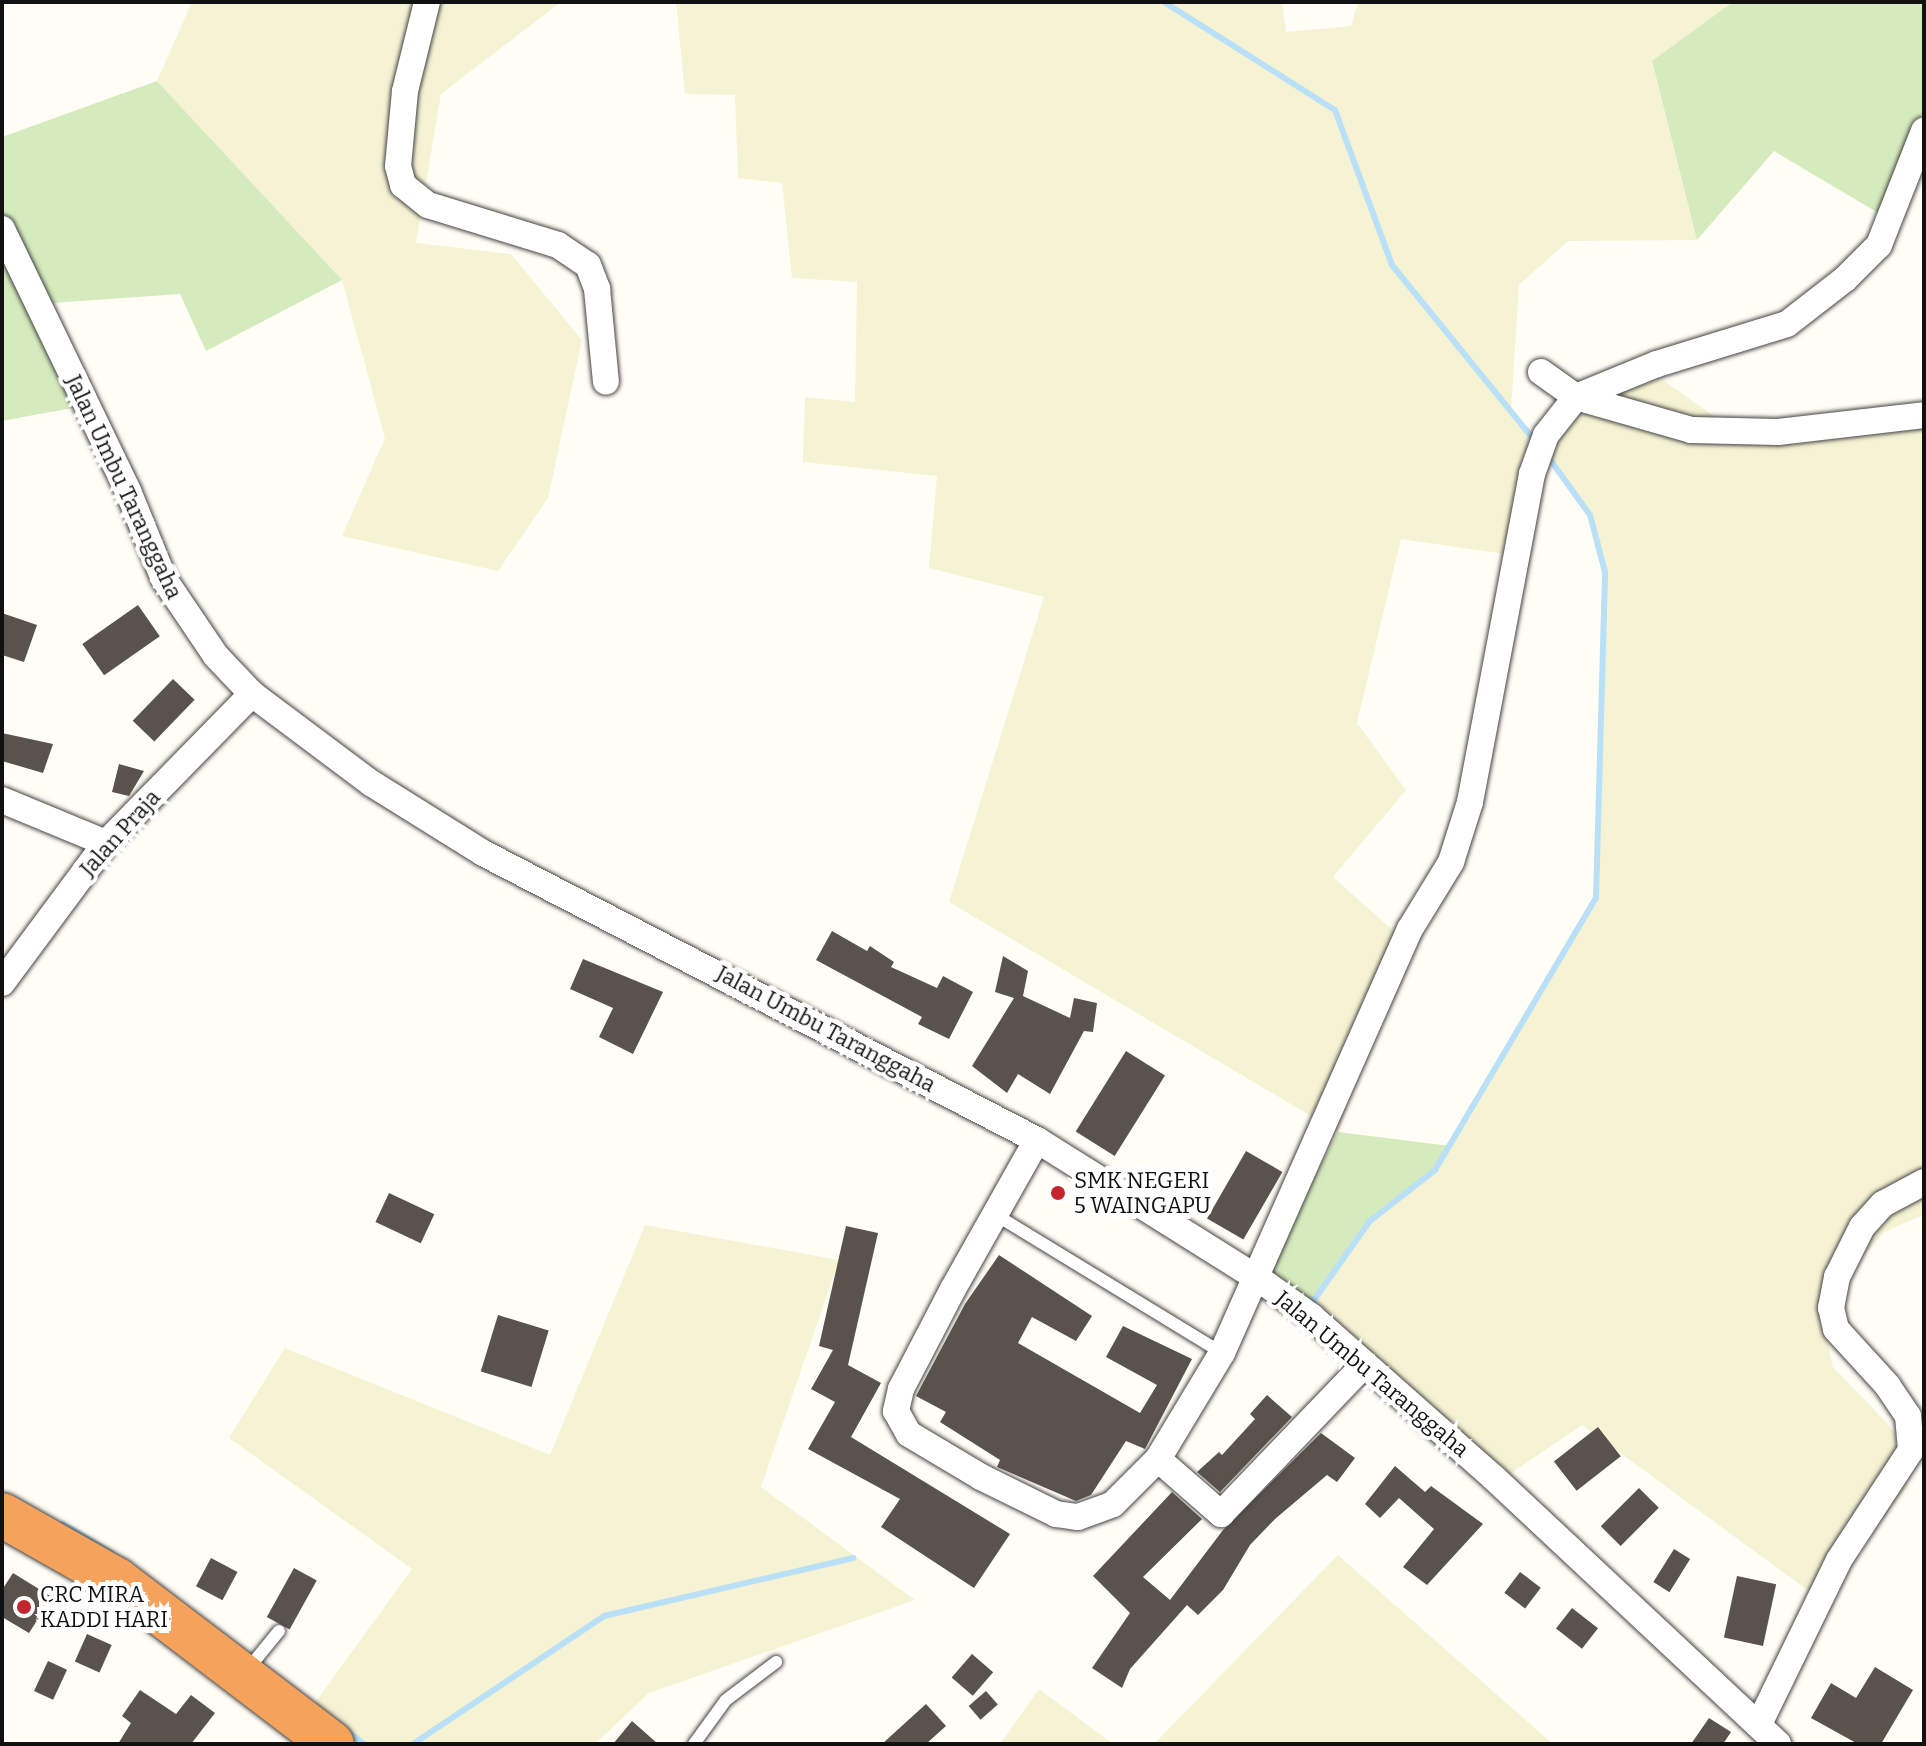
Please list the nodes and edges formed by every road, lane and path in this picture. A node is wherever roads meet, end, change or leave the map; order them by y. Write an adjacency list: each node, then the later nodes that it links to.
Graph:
1 (427, 2): 5 (street)
2 (1924, 131): 6 (street)
3 (2, 229): 8 (street, Jalan Umbu Taranggaha)
4 (1541, 372): 6 (street)
5 (606, 382)
6 (1576, 397): 7 (street); 15 (street)
7 (1924, 415)
8 (252, 694): 10 (street, Jalan Praja); 12 (street, Jalan Umbu Taranggaha)
9 (2, 800): 10 (street)
10 (106, 843): 11 (street, Jalan Praja)
11 (2, 983)
12 (1037, 1140): 14 (street); 15 (street, Jalan Umbu Taranggaha)
13 (1924, 1182): 23 (street)
14 (996, 1215): 16 (lane); 18 (street)
15 (1259, 1279): 16 (street); 17 (street, Jalan Umbu Taranggaha)
16 (1222, 1353): 18 (street)
17 (1365, 1364): 18 (street); 23 (street, Jalan Umbu Taranggaha)
18 (1158, 1459)
19 (2, 1515): 22 (highway)
20 (279, 1631): 22 (lane)
21 (776, 1662): 25 (lane)
22 (252, 1664): 24 (highway)
23 (1760, 1722): 26 (street, Jalan Umbu Taranggaha)
24 (332, 1744)
25 (694, 1744)
26 (1778, 1744)

